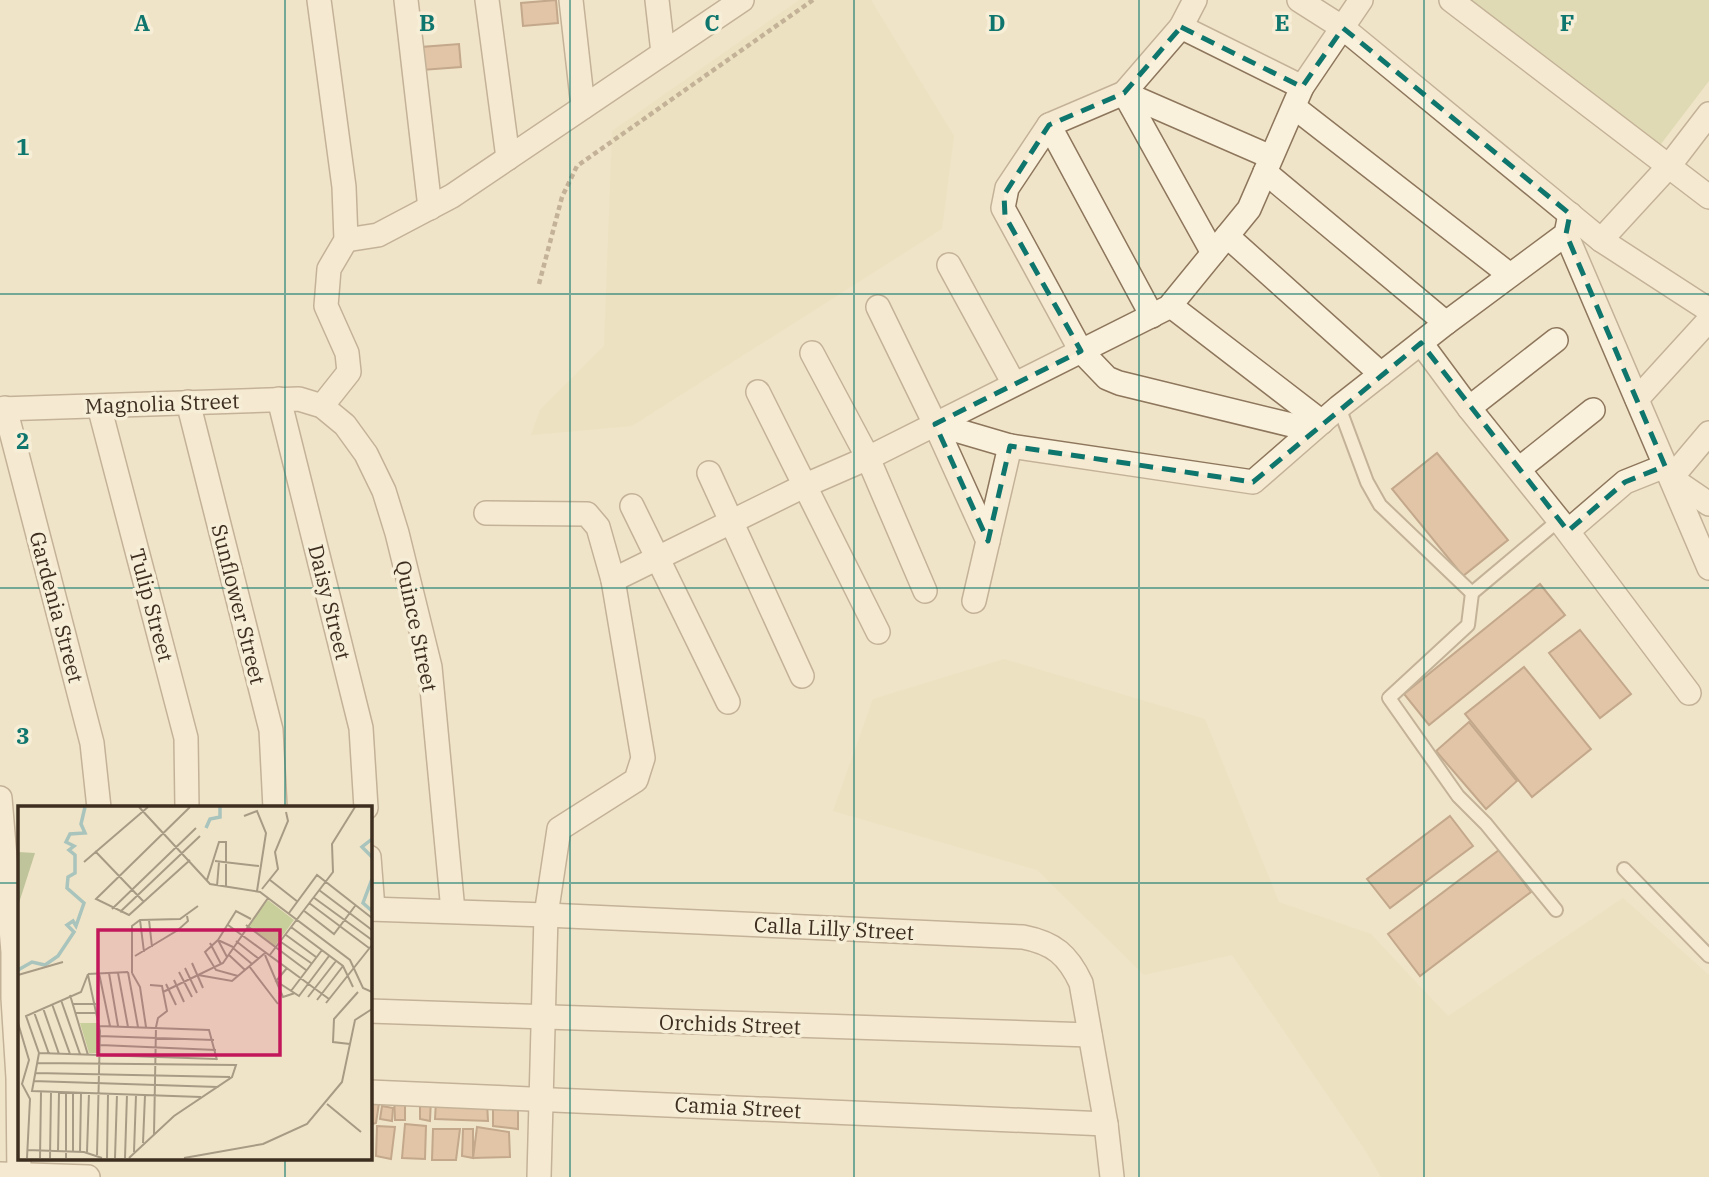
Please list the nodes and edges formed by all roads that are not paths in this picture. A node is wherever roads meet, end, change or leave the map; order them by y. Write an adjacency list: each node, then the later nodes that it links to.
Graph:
1 (319, 0): 25 (street)
2 (406, 0): 23 (street)
3 (487, 0): 19 (street)
4 (571, 0): 16 (street)
5 (657, 0): 13 (street)
6 (1195, 0): 11 (street)
7 (1299, 0): 12 (street)
8 (1361, 0): 12 (street)
9 (1451, 0): 21 (street)
10 (740, 1): 13 (street)
11 (1181, 27): 14 (street); 15 (street)
12 (1343, 28): 15 (street); 24 (street)
13 (663, 53): 16 (street)
14 (1124, 93): 18 (street); 20 (street); 27 (street)
15 (1298, 97): 20 (street); 29 (street)
16 (583, 107): 19 (street)
17 (1709, 114): 21 (street)
18 (1049, 125): 32 (street); 37 (street)
19 (508, 158): 23 (street)
20 (1268, 164): 27 (street); 34 (street)
21 (1669, 166): 22 (street); 26 (street)
22 (1709, 197)
23 (430, 208): 25 (street)
24 (1568, 224): 26 (street); 29 (street); 43 (street)
25 (346, 240): 46 (street)
26 (1601, 240): 31 (street)
27 (1220, 245): 32 (street); 39 (street)
28 (949, 265): 40 (street)
29 (1510, 275): 34 (street)
30 (878, 307): 51 (street)
31 (1709, 310)
32 (1162, 311): 37 (street); 52 (street)
33 (1709, 320): 43 (street)
34 (1446, 323): 36 (street)
35 (1556, 340): 48 (street)
36 (1421, 343): 39 (street); 48 (street)
37 (1080, 351): 40 (street); 52 (street)
38 (812, 353): 55 (street)
39 (1381, 374): 47 (street)
40 (1014, 384): 51 (street)
41 (758, 392): 59 (street)
42 (279, 398): 44 (street, Magnolia Street); 46 (street, Magnolia Street); 80 (street, Daisy Street)
43 (1637, 399): 57 (street)
44 (188, 402): 45 (street, Magnolia Street); 79 (street, Sunflower Street)
45 (99, 405): 49 (street, Magnolia Street); 78 (street, Tulip Street)
46 (322, 405): 86 (street, Quince Street)
47 (1339, 407): 52 (street); 70 (lane)
48 (1469, 408): 56 (street)
49 (3, 409): 77 (street, Gardenia Street)
50 (1593, 410): 56 (street)
51 (935, 424): 54 (street); 55 (street); 65 (street)
52 (1317, 426): 54 (street)
53 (1709, 433): 57 (street)
54 (1010, 446): 65 (street)
55 (868, 458): 59 (street); 69 (street)
56 (1519, 469): 64 (street)
57 (1668, 472): 60 (street); 64 (street); 67 (street)
58 (709, 473): 63 (street)
59 (806, 485): 63 (street); 72 (street)
60 (1709, 504)
61 (632, 506): 66 (street)
62 (486, 513): 68 (street)
63 (729, 522): 66 (street); 73 (street)
64 (1563, 526): 70 (lane); 74 (street)
65 (988, 541): 71 (street)
66 (658, 558): 68 (street); 75 (street)
67 (1709, 568)
68 (613, 580): 87 (street)
69 (925, 591)
70 (1472, 593): 85 (lane)
71 (974, 601)
72 (878, 632)
73 (802, 676)
74 (1689, 693)
75 (727, 702)
76 (0, 798): 81 (street)
77 (99, 806)
78 (187, 806)
79 (275, 806)
80 (366, 806)
81 (1, 849): 83 (street)
82 (1624, 869): 88 (lane)
83 (13, 900): 89 (street)
84 (371, 909): 86 (street, Calla Lilly Street)
85 (1556, 910)
86 (453, 911): 87 (street, Calla Lilly Street)
87 (546, 915): 91 (street); 92 (street, Calla Lilly Street)
88 (1709, 956)
89 (16, 998): 93 (street)
90 (371, 1012): 91 (street, Orchids Street)
91 (543, 1018): 92 (street, Orchids Street); 96 (street)
92 (1090, 1035): 97 (street, Calla Lilly Street)
93 (18, 1051)
94 (18, 1092): 98 (street)
95 (371, 1092): 96 (street, Camia Street)
96 (541, 1098): 97 (street, Camia Street); 100 (street)
97 (1106, 1124): 101 (street, Calla Lilly Street)
98 (12, 1175): 99 (street)
99 (88, 1177)
100 (539, 1177)
101 (1112, 1177)

